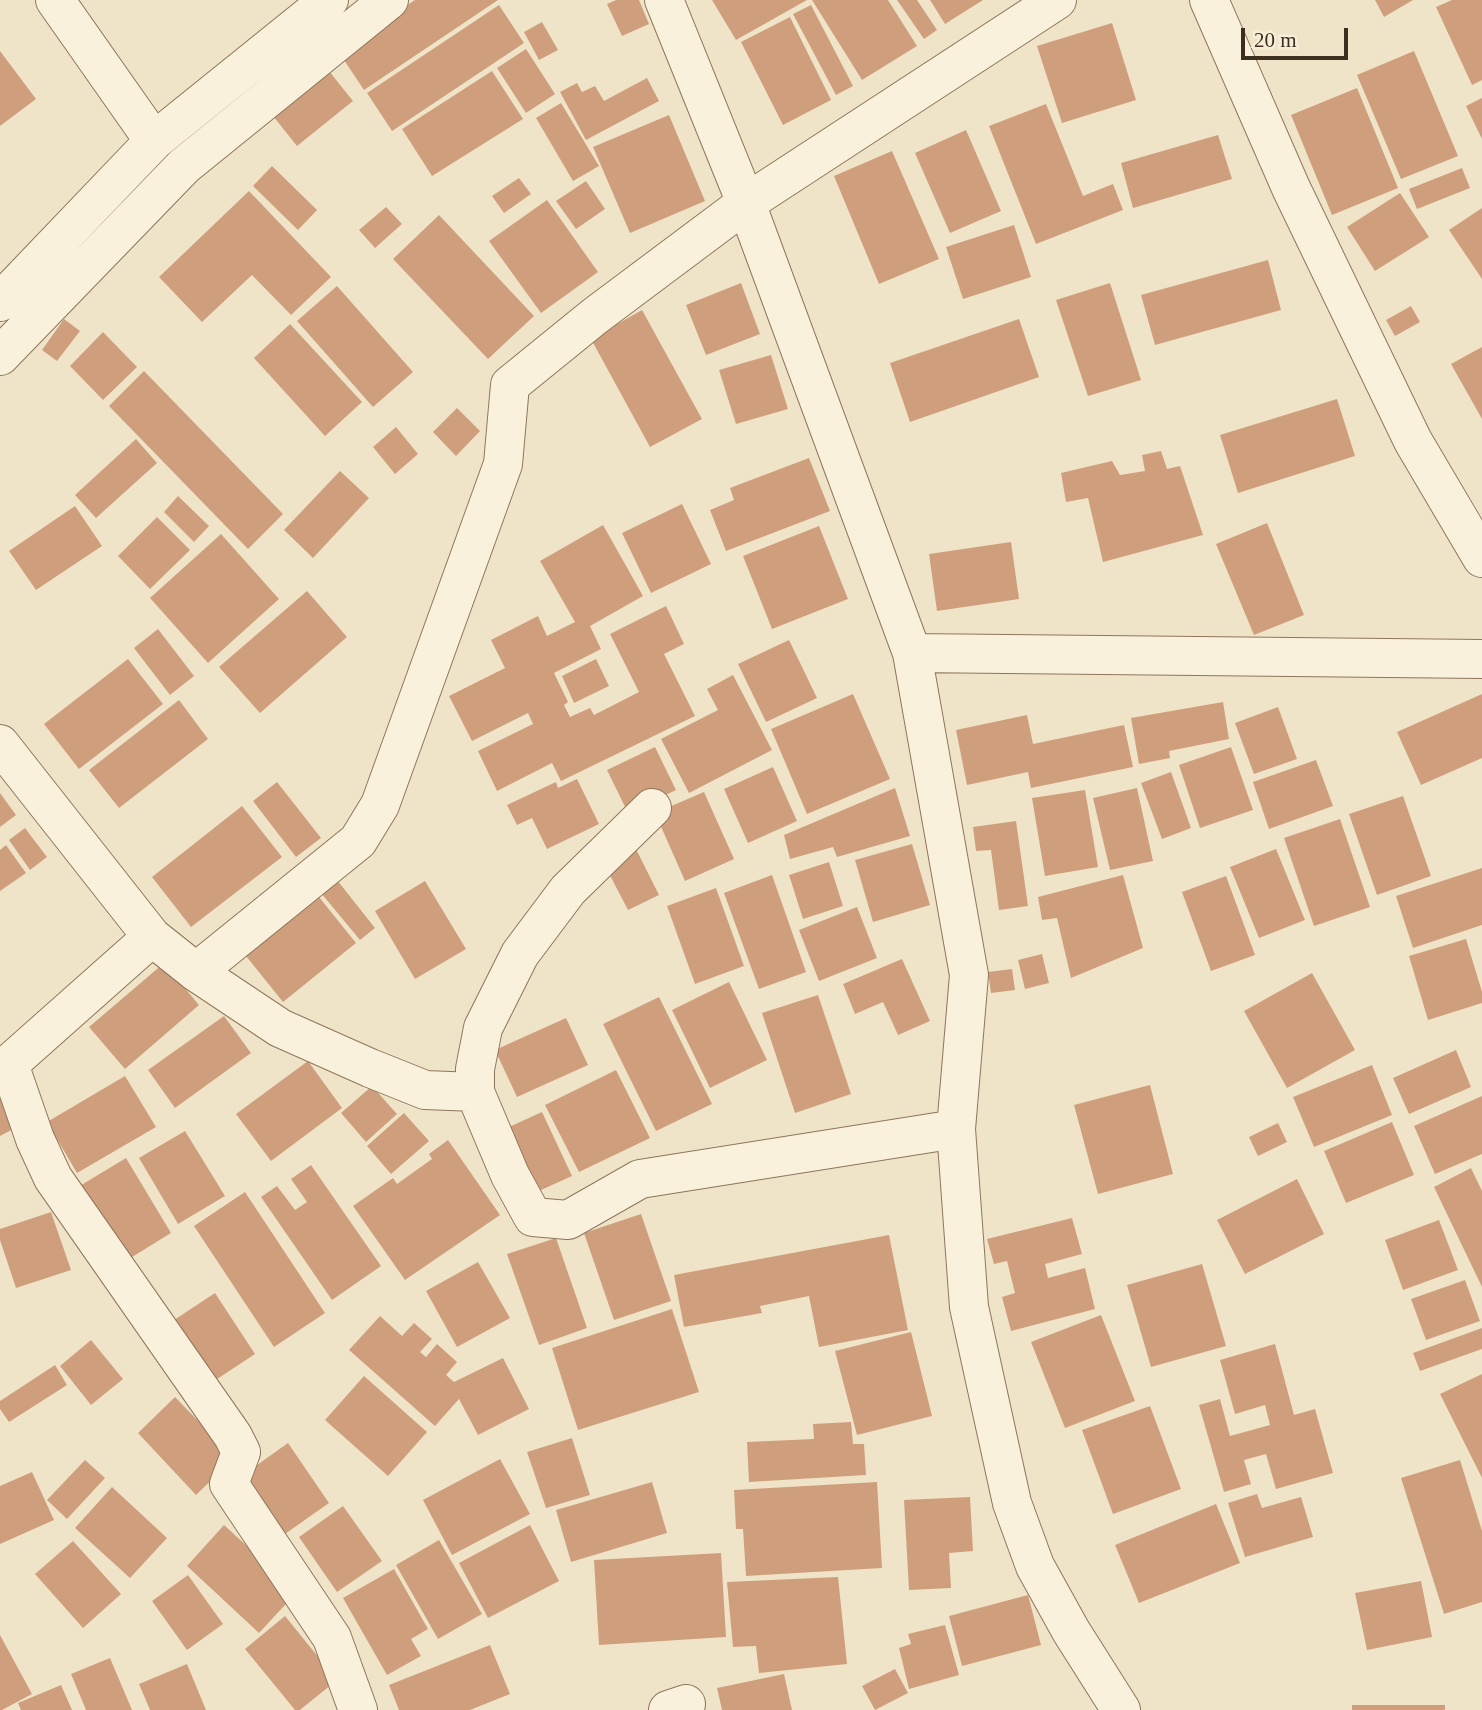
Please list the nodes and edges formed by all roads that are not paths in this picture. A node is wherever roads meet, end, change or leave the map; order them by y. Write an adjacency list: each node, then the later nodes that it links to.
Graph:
1 (55, 0): 7 (street)
2 (329, 0): 7 (street)
3 (388, 0): 10 (street)
4 (664, 0): 8 (street)
5 (1057, 0): 8 (street)
6 (1209, 0): 11 (street)
7 (154, 141): 9 (street)
8 (746, 203): 12 (street); 17 (street)
9 (0, 302)
10 (0, 356)
11 (1481, 555)
12 (912, 653): 13 (street); 19 (street)
13 (1482, 659)
14 (0, 744): 16 (street)
15 (652, 808): 18 (street)
16 (152, 937): 17 (street); 20 (street)
17 (195, 972): 18 (street)
18 (475, 1092): 19 (street)
19 (956, 1129): 21 (street)
20 (358, 1710)
21 (1121, 1710)

